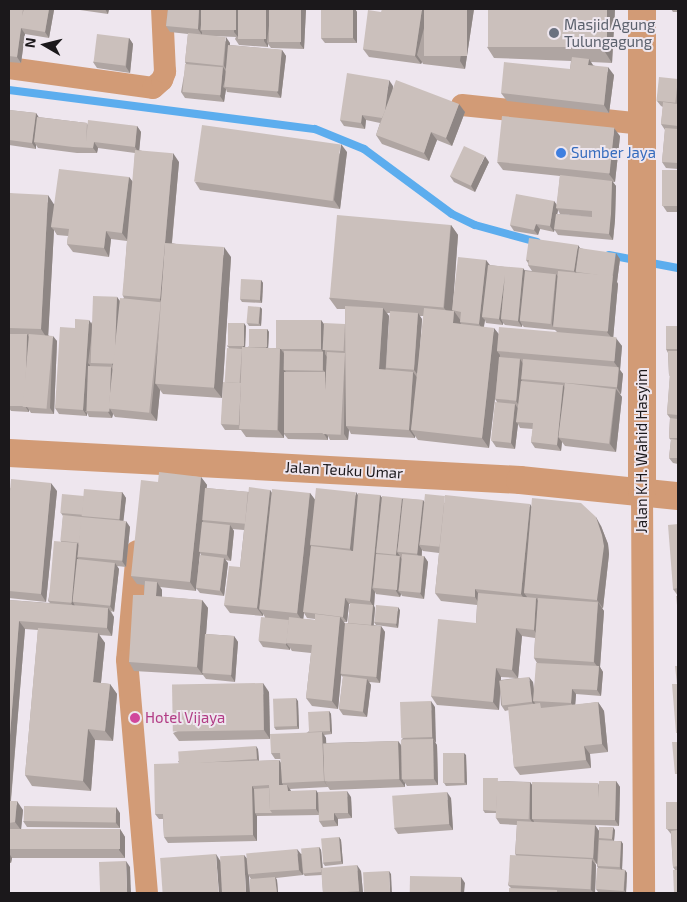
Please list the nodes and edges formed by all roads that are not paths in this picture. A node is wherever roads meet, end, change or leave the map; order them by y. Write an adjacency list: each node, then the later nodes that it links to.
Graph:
1 (162, 9): 3 (street)
2 (642, 9): 5 (street, Jalan K.H. Wahid Hasyim)
3 (9, 68)
4 (462, 105): 5 (street)
5 (643, 124): 7 (street, Jalan K.H. Wahid Hasyim)
6 (9, 453): 7 (street, Jalan Teuku Umar)
7 (642, 491): 8 (street, Jalan Teuku Umar); 11 (street, Jalan K.H. Wahid Hasyim)
8 (678, 496)
9 (138, 527): 10 (street)
10 (148, 893)
11 (644, 893)

